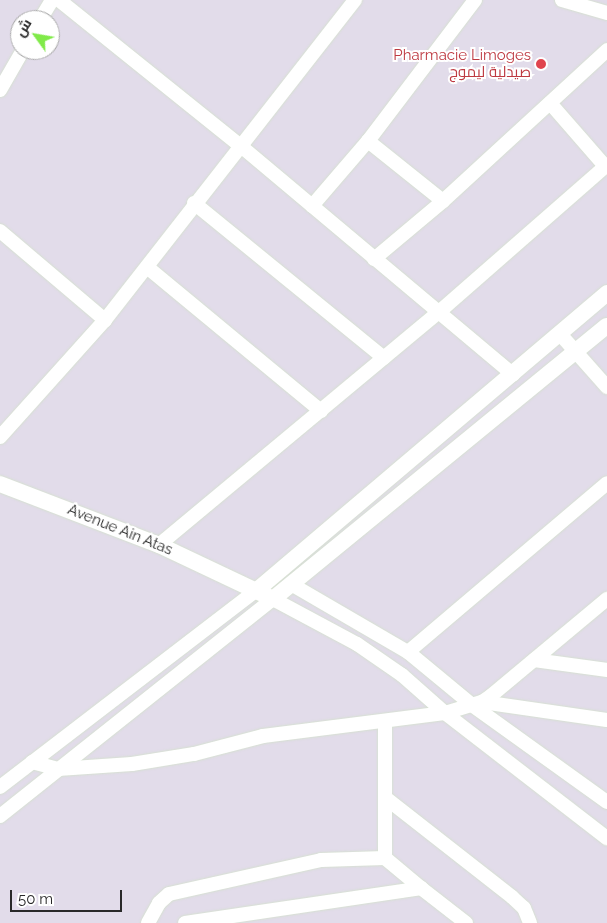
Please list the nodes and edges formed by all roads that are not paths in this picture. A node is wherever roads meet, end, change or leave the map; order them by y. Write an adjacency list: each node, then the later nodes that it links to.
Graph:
1 (59, 0): 11 (street)
2 (355, 0): 11 (street)
3 (475, 0): 10 (street)
4 (562, 0): 5 (street)
5 (607, 12)
6 (607, 50): 9 (street)
7 (17, 60): 8 (street)
8 (0, 90)
9 (550, 103): 12 (street); 13 (street)
10 (368, 141): 13 (street); 15 (street)
11 (242, 147): 14 (street); 15 (street)
12 (606, 166): 20 (street)
13 (443, 200): 17 (street)
14 (194, 202): 18 (street); 25 (street)
15 (312, 206): 17 (street)
16 (0, 231): 21 (street)
17 (374, 259): 20 (street)
18 (147, 267): 21 (street); 28 (street)
19 (607, 293): 23 (street)
20 (439, 312): 25 (street); 26 (street)
21 (105, 320): 29 (street)
22 (607, 326): 24 (street)
23 (560, 334): 24 (street); 26 (street)
24 (577, 351): 27 (street); 35 (street)
25 (384, 358): 28 (street)
26 (512, 374): 33 (street)
27 (607, 386)
28 (321, 411): 32 (street)
29 (0, 438)
30 (607, 483): 39 (street)
31 (0, 484): 32 (street, Avenue Ain Atas)
32 (160, 545): 34 (street, Avenue Ain Atas)
33 (269, 578): 34 (street); 35 (street); 36 (street)
34 (238, 580): 36 (street, Avenue Ain Atas)
35 (291, 584): 37 (street); 39 (street)
36 (257, 590): 37 (street, Avenue Ain Atas); 46 (street)
37 (273, 599): 43 (street); 47 (street)
38 (607, 599): 40 (street)
39 (408, 652): 42 (street)
40 (534, 660): 41 (street); 42 (street)
41 (607, 670)
42 (477, 704): 43 (street); 44 (street); 50 (street)
43 (445, 713): 45 (street); 52 (street)
44 (607, 720)
45 (385, 721): 47 (street); 49 (street)
46 (32, 762): 47 (street); 48 (street)
47 (58, 769): 51 (street)
48 (0, 787)
49 (386, 799): 53 (street); 58 (street)
50 (607, 802)
51 (0, 816)
52 (607, 838)
53 (385, 858): 54 (street); 55 (street)
54 (421, 888): 56 (street); 57 (street)
55 (148, 923)
56 (185, 923)
57 (466, 923)
58 (530, 923)

